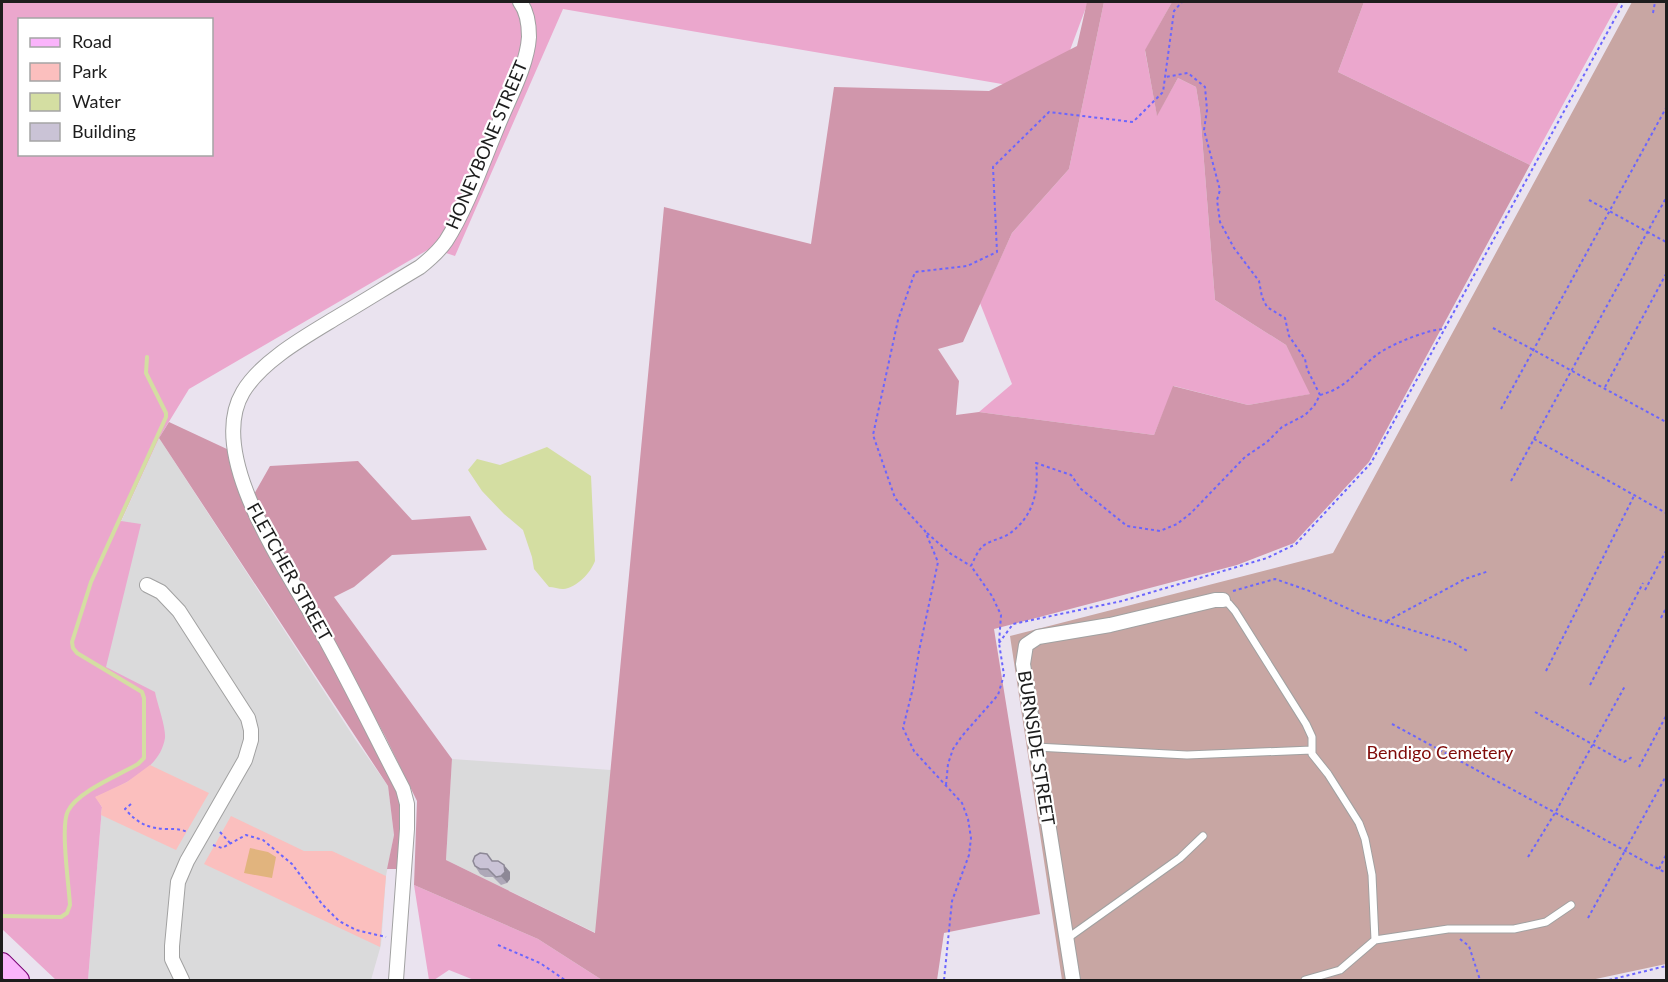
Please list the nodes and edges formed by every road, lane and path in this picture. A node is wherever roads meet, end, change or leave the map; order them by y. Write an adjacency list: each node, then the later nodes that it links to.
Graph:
1 (520, 2): 13 (street, HONEYBONE STREET)
2 (1182, 2): 6 (path)
3 (1624, 2): 16 (path)
4 (1655, 2): 5 (path)
5 (1653, 13)
6 (1165, 77): 20 (path); 27 (path)
7 (1666, 108): 10 (path)
8 (1666, 198): 11 (path)
9 (1589, 200): 10 (path)
10 (1611, 211): 11 (path); 17 (path)
11 (1648, 231): 12 (path); 18 (path)
12 (1666, 242)
13 (438, 250): 68 (street, FLETCHER STREET)
14 (1666, 274): 19 (path)
15 (1493, 328): 17 (path)
16 (1446, 329): 20 (path); 38 (path)
17 (1534, 350): 18 (path); 21 (path)
18 (1572, 371): 19 (path); 23 (path)
19 (1604, 388): 22 (path)
20 (1320, 395): 29 (path)
21 (1502, 409)
22 (1666, 422)
23 (1534, 439): 24 (path); 25 (path)
24 (1511, 481)
25 (1634, 496): 26 (path); 40 (path)
26 (1666, 513)
27 (925, 531): 29 (path); 52 (path)
28 (1666, 551): 33 (path)
29 (971, 566): 38 (path)
30 (1489, 571): 37 (path)
31 (1643, 583): 41 (path)
32 (147, 585): 75 (street)
33 (1645, 590)
34 (1223, 600): 37 (path); 47 (street, BURNSIDE STREET); 48 (lane)
35 (1666, 608): 36 (path)
36 (1661, 618)
37 (1388, 621): 39 (path)
38 (999, 643): 52 (path)
39 (1469, 651)
40 (1546, 671)
41 (1590, 685)
42 (1625, 686): 46 (path)
43 (1535, 712): 46 (path)
44 (1666, 716): 50 (path)
45 (1392, 724): 54 (path)
46 (1593, 745): 49 (path); 54 (path)
47 (1035, 747): 48 (lane); 69 (street, BURNSIDE STREET)
48 (1312, 750): 70 (lane)
49 (1632, 757)
50 (1639, 767)
51 (1666, 776): 60 (path)
52 (946, 784): 78 (path)
53 (131, 804): 56 (path)
54 (1556, 813): 60 (path); 62 (path)
55 (214, 828): 58 (path)
56 (188, 832)
57 (1203, 836): 69 (lane)
58 (230, 843): 59 (path); 68 (path)
59 (213, 845)
60 (1624, 850): 63 (path); 66 (path)
61 (1666, 855): 63 (path)
62 (1528, 857)
63 (1659, 869): 64 (path)
64 (1666, 873)
65 (1570, 905): 67 (lane)
66 (1588, 918)
67 (1448, 929): 70 (lane); 81 (path)
68 (398, 938): 76 (street, FLETCHER STREET)
69 (1065, 940): 79 (street, BURNSIDE STREET)
70 (1375, 940): 80 (lane)
71 (498, 945): 77 (path)
72 (2, 963): 74 (street)
73 (1666, 966): 82 (path)
74 (19, 981)
75 (182, 981)
76 (396, 981)
77 (565, 981)
78 (944, 981)
79 (1073, 981)
80 (1305, 981)
81 (1480, 981)
82 (1609, 981)

